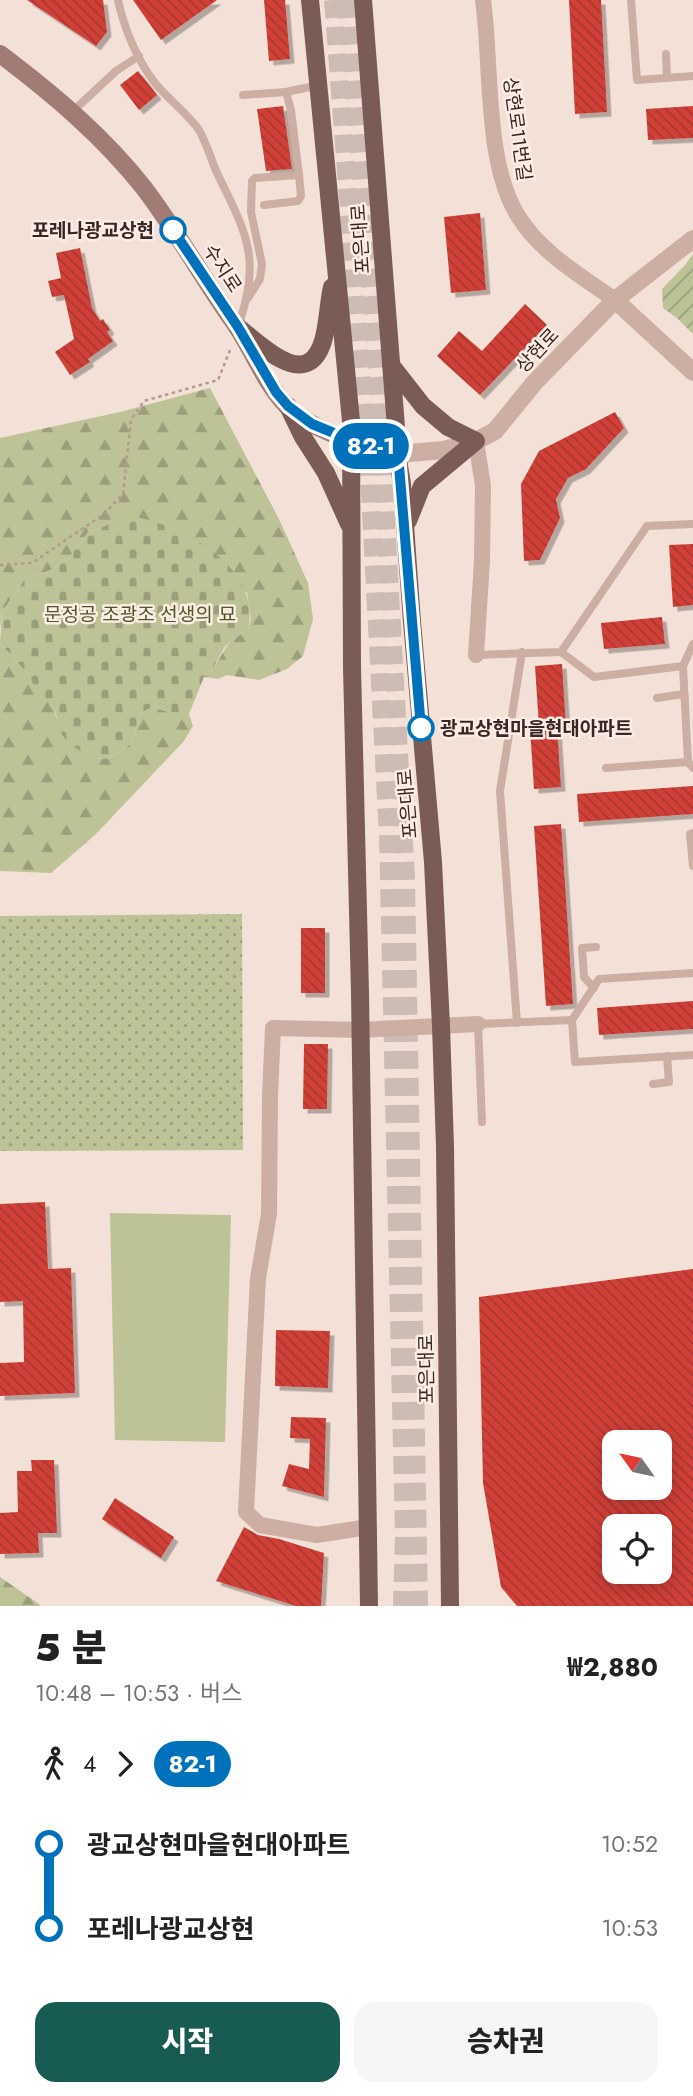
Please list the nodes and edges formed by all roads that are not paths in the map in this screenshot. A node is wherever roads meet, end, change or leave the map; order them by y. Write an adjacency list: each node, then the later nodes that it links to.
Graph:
1 (118, 0): 8 (lane)
2 (310, 0): 11 (main road, 포은대로)
3 (363, 0): 22 (main road, 포은대로)
4 (483, 0): 19 (street, 상현로11번길)
5 (631, 0): 10 (lane)
6 (0, 54): 14 (main road, 수지로)
7 (666, 54): 10 (lane)
8 (139, 56): 14 (lane); 20 (lane)
9 (693, 76): 10 (lane)
10 (667, 78)
11 (319, 85): 12 (lane); 18 (main road, 포은대로)
12 (286, 92): 13 (lane); 15 (lane)
13 (243, 95)
14 (72, 112): 21 (main road, 수지로)
15 (299, 175): 16 (lane); 20 (lane)
16 (264, 205)
17 (693, 239): 19 (street, 상현로)
18 (336, 267): 21 (main road); 25 (main road, 포은대로)
19 (615, 300): 23 (street); 26 (street, 상현로)
20 (247, 301): 21 (lane)
21 (238, 327): 24 (main road, 수지로)
22 (391, 365): 26 (main road); 27 (main road, 포은대로)
23 (693, 372)
24 (288, 406): 25 (main road, 수지로); 30 (main road)
25 (351, 440): 27 (main road, 수지로); 30 (main road, 포은대로)
26 (476, 441): 27 (street, 상현로); 29 (main road); 34 (street)
27 (398, 454): 29 (main road, 포은대로)
28 (693, 524): 33 (lane)
29 (405, 527): 48 (main road, 포은대로)
30 (351, 529): 49 (main road, 포은대로)
31 (693, 644): 35 (lane)
32 (522, 652): 33 (lane); 34 (lane); 46 (lane)
33 (561, 652): 35 (lane)
34 (476, 655)
35 (682, 666): 36 (lane)
36 (684, 694): 37 (lane); 38 (lane)
37 (657, 698)
38 (691, 765): 39 (lane)
39 (606, 768)
40 (693, 833): 41 (lane)
41 (693, 866)
42 (596, 947): 44 (lane)
43 (693, 973): 44 (lane)
44 (594, 988): 45 (lane)
45 (572, 1020): 46 (lane); 51 (lane)
46 (517, 1023): 47 (lane)
47 (478, 1024): 48 (street); 53 (lane)
48 (440, 1026): 49 (street); 56 (main road, 포은대로)
49 (360, 1030): 54 (main road, 포은대로); 54 (street)
50 (693, 1055): 51 (lane)
51 (667, 1056): 52 (lane)
52 (653, 1084)
53 (482, 1122)
54 (368, 1527): 55 (main road, 포은대로)
55 (369, 1606)
56 (450, 1606)

